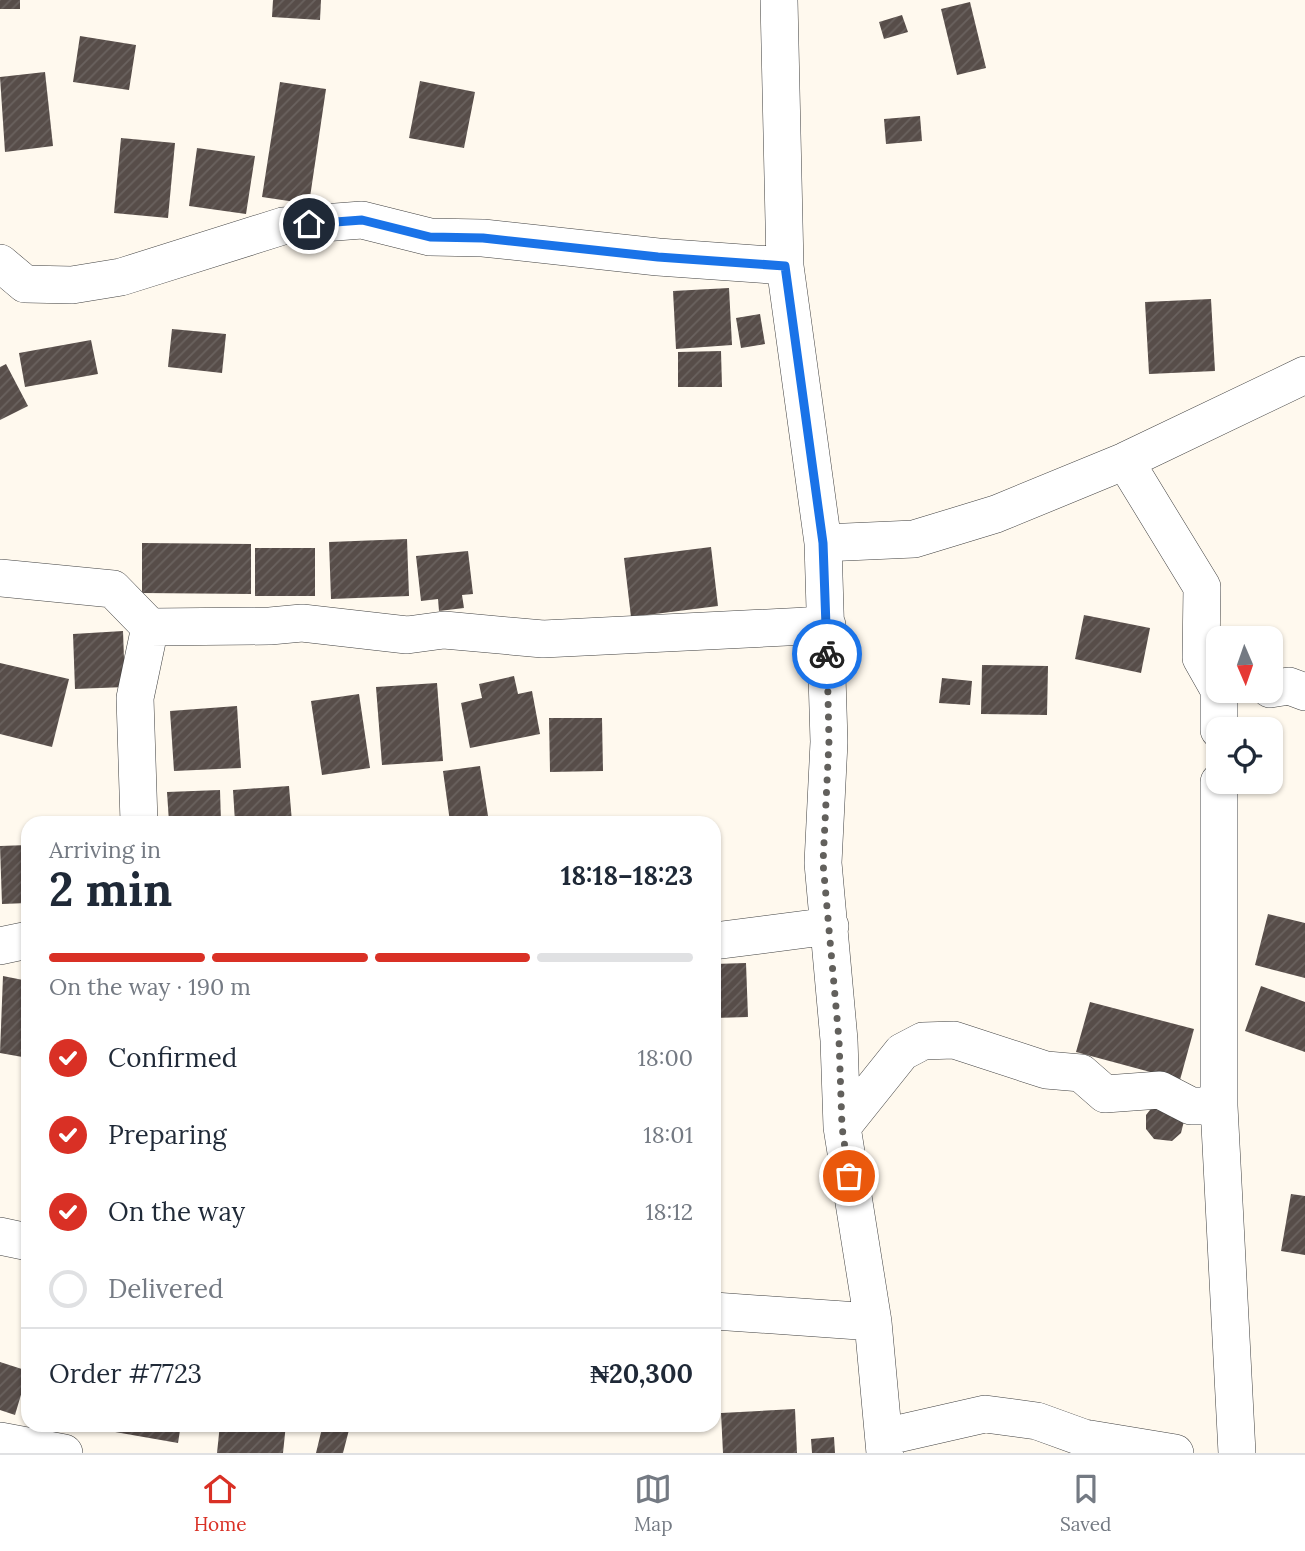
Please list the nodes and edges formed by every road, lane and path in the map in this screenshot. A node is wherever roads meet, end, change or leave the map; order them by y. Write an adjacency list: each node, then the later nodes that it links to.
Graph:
1 (779, 0): 2 (street)
2 (785, 266): 3 (street); 6 (street)
3 (3, 272)
4 (1305, 375): 5 (street)
5 (1125, 461): 6 (street); 10 (street)
6 (823, 543): 8 (street)
7 (0, 578): 9 (street)
8 (827, 625): 9 (street); 15 (street)
9 (150, 627): 14 (street)
10 (1206, 667)
11 (1283, 687): 12 (street)
12 (1305, 692)
13 (1219, 794): 19 (street)
14 (139, 816)
15 (830, 926): 16 (street); 20 (street)
16 (721, 940)
17 (21, 942): 18 (street)
18 (0, 946)
19 (1219, 1106): 20 (street); 29 (street)
20 (842, 1127): 24 (street)
21 (0, 1236): 22 (street)
22 (21, 1240)
23 (721, 1311): 24 (street)
24 (873, 1322): 26 (street)
25 (0, 1441): 27 (street)
26 (884, 1445): 28 (street)
27 (64, 1453)
28 (1175, 1453)
29 (1237, 1453)

